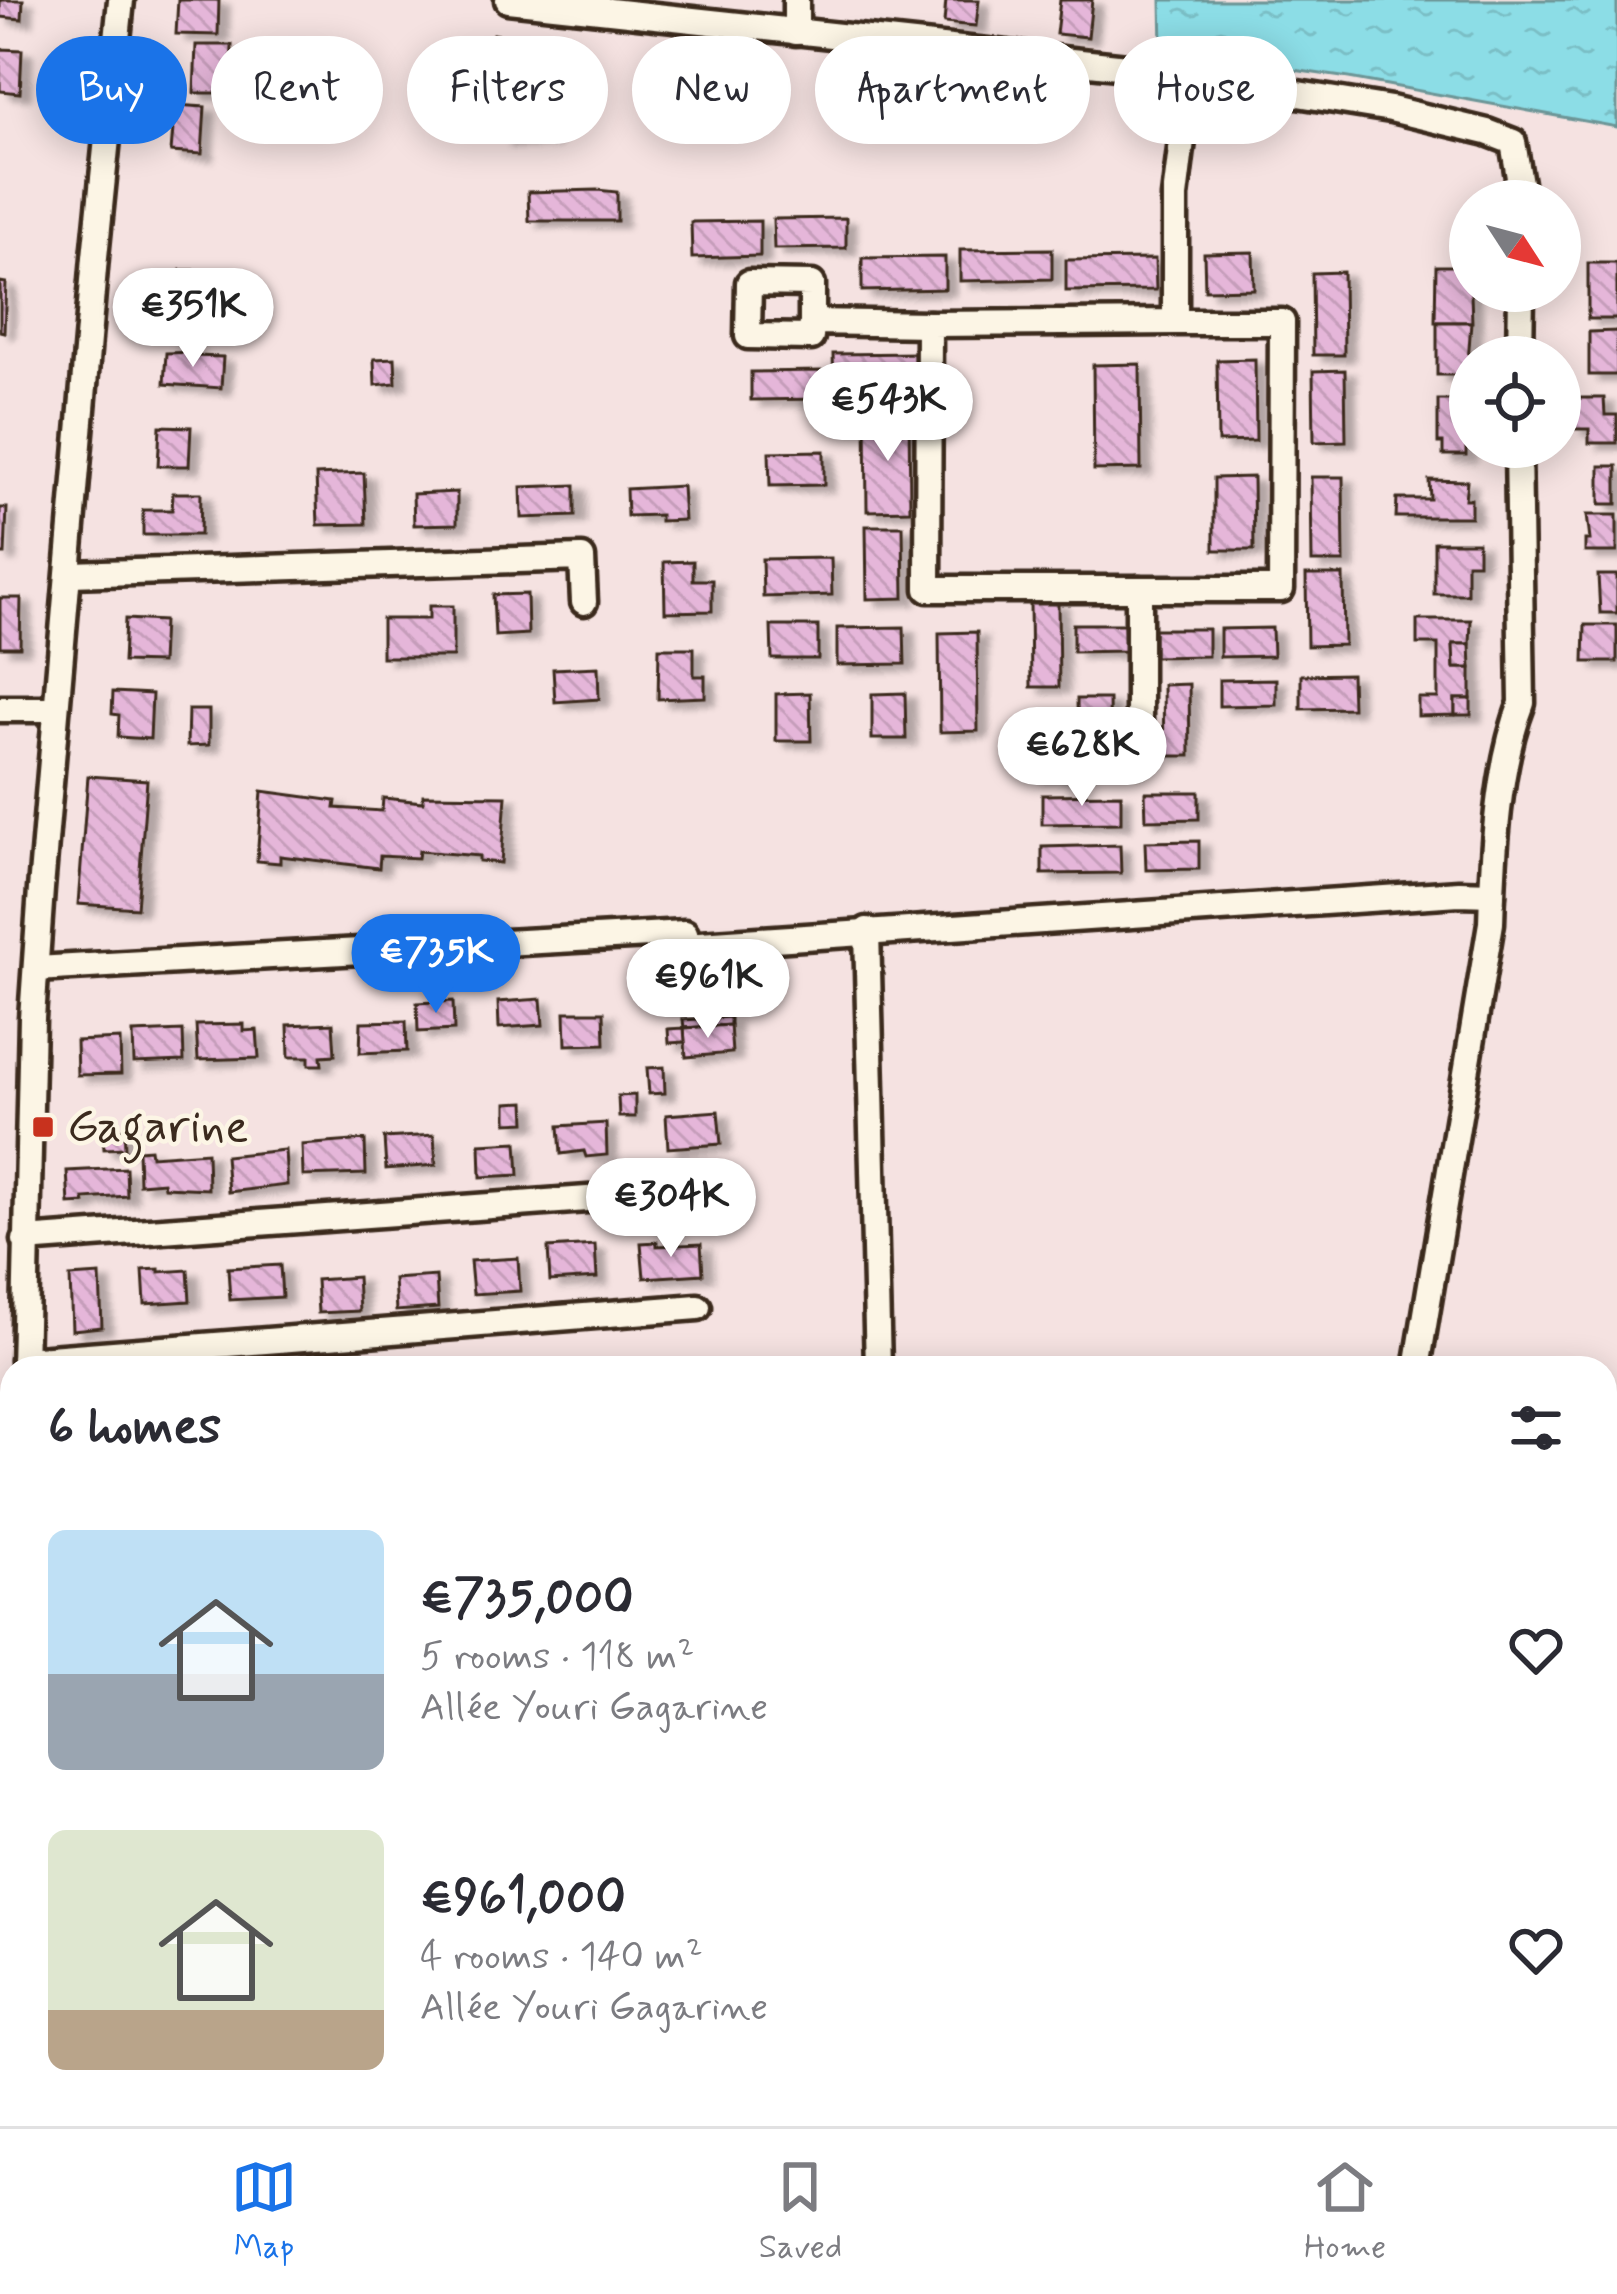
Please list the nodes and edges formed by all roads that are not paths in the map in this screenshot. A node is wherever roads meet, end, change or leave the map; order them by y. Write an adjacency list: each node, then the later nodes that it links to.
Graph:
1 (121, 0): 14 (street)
2 (508, 0): 4 (street)
3 (796, 0): 5 (street)
4 (679, 9): 5 (street)
5 (796, 32): 6 (street)
6 (1114, 68)
7 (1297, 94): 9 (street)
8 (1182, 144): 11 (street)
9 (1519, 180)
10 (812, 322): 12 (street)
11 (1175, 322): 12 (street); 15 (street)
12 (929, 324): 15 (street)
13 (1518, 468): 20 (street)
14 (70, 574): 16 (street); 18 (street)
15 (1139, 589): 19 (street)
16 (584, 602)
17 (0, 709): 18 (street)
18 (56, 709): 22 (street)
19 (1139, 762)
20 (1492, 894): 21 (street); 29 (street)
21 (867, 930): 22 (street); 28 (street)
22 (35, 969): 24 (street)
23 (656, 1194): 24 (street)
24 (25, 1240): 26 (street)
25 (698, 1307): 27 (street)
26 (24, 1356)
27 (119, 1356)
28 (878, 1356)
29 (1419, 1356)

